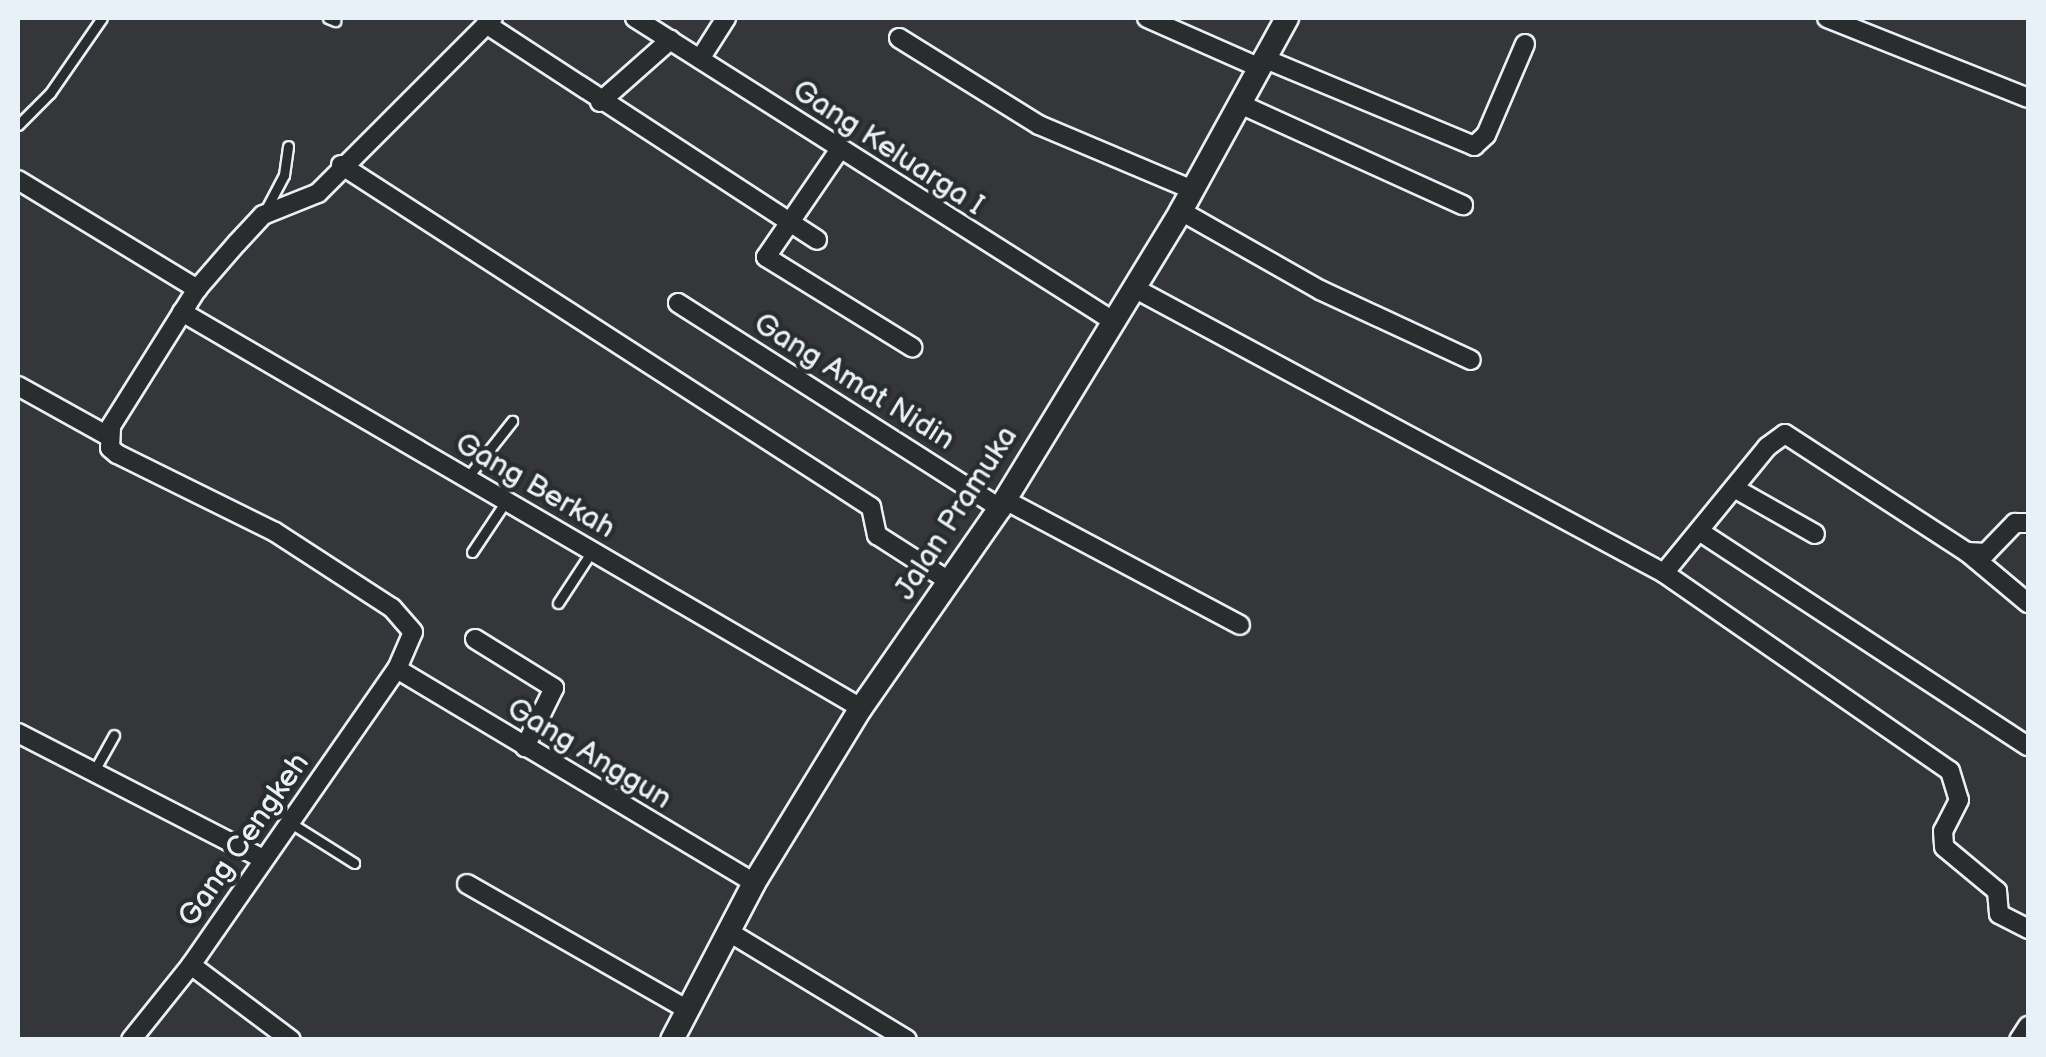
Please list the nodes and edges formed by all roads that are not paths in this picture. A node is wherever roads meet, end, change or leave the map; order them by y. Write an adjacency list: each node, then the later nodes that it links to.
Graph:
1 (102, 18): 16 (lane)
2 (635, 18): 9 (street, Gang Keluarga I)
3 (726, 18): 11 (street)
4 (1147, 18): 12 (street)
5 (1287, 18): 12 (street, Jalan Pramuka)
6 (1827, 18): 13 (street)
7 (489, 21): 14 (street); 19 (street)
8 (899, 38): 21 (street)
9 (670, 40): 11 (street, Gang Keluarga I); 14 (street)
10 (1525, 44): 12 (street)
11 (700, 58): 18 (street, Gang Keluarga I)
12 (1260, 62): 15 (street, Jalan Pramuka)
13 (2028, 98)
14 (600, 102): 25 (street)
15 (1240, 104): 21 (street, Jalan Pramuka); 22 (street)
16 (18, 125)
17 (288, 146): 24 (lane)
18 (840, 149): 25 (street); 31 (street, Gang Keluarga I)
19 (340, 165): 24 (street); 48 (street)
20 (18, 180): 28 (street)
21 (1193, 190): 23 (street, Jalan Pramuka)
22 (1464, 205)
23 (1180, 212): 27 (street, Jalan Pramuka); 33 (street)
24 (263, 215): 28 (street)
25 (787, 221): 26 (street); 32 (street)
26 (817, 240)
27 (1134, 288): 31 (street, Jalan Pramuka); 47 (street)
28 (197, 289): 30 (street)
29 (678, 303): 40 (street, Gang Amat Nidin)
30 (182, 312): 36 (street); 37 (street, Gang Berkah)
31 (1113, 321): 40 (street, Jalan Pramuka)
32 (912, 347)
33 (1471, 360)
34 (18, 386): 36 (street)
35 (512, 421): 37 (lane)
36 (108, 436): 53 (street)
37 (467, 478): 39 (street, Gang Berkah)
38 (1734, 488): 42 (street); 43 (street); 46 (street)
39 (506, 500): 44 (street, Gang Berkah); 45 (lane)
40 (1003, 504): 48 (street, Jalan Pramuka); 51 (street, Gang Amat Nidin)
41 (2028, 523): 46 (street)
42 (1699, 530): 47 (street); 58 (street)
43 (1815, 534)
44 (592, 551): 49 (lane); 54 (street, Gang Berkah)
45 (472, 552)
46 (1967, 552): 50 (street)
47 (1664, 574): 65 (street)
48 (949, 581): 54 (street, Jalan Pramuka)
49 (558, 603)
50 (2028, 603)
51 (1240, 625)
52 (475, 638): 57 (street)
53 (397, 668): 57 (street, Gang Anggun); 60 (street, Gang Cengkeh)
54 (861, 708): 63 (street, Jalan Pramuka)
55 (18, 733): 59 (street)
56 (114, 735): 59 (lane)
57 (525, 746): 63 (street, Gang Anggun)
58 (2028, 746)
59 (94, 771): 61 (street)
60 (289, 822): 61 (street, Gang Cengkeh); 62 (lane)
61 (263, 858): 67 (street, Gang Cengkeh)
62 (354, 863)
63 (754, 883): 66 (street, Jalan Pramuka)
64 (467, 884): 68 (street)
65 (2028, 929)
66 (729, 932): 68 (street, Jalan Pramuka); 73 (street)
67 (191, 964): 70 (street, Gang Cengkeh); 71 (street)
68 (688, 1010): 72 (street, Jalan Pramuka)
69 (2028, 1026): 74 (street)
70 (131, 1040)
71 (291, 1040)
72 (672, 1040)
73 (906, 1040)
74 (2019, 1040)

